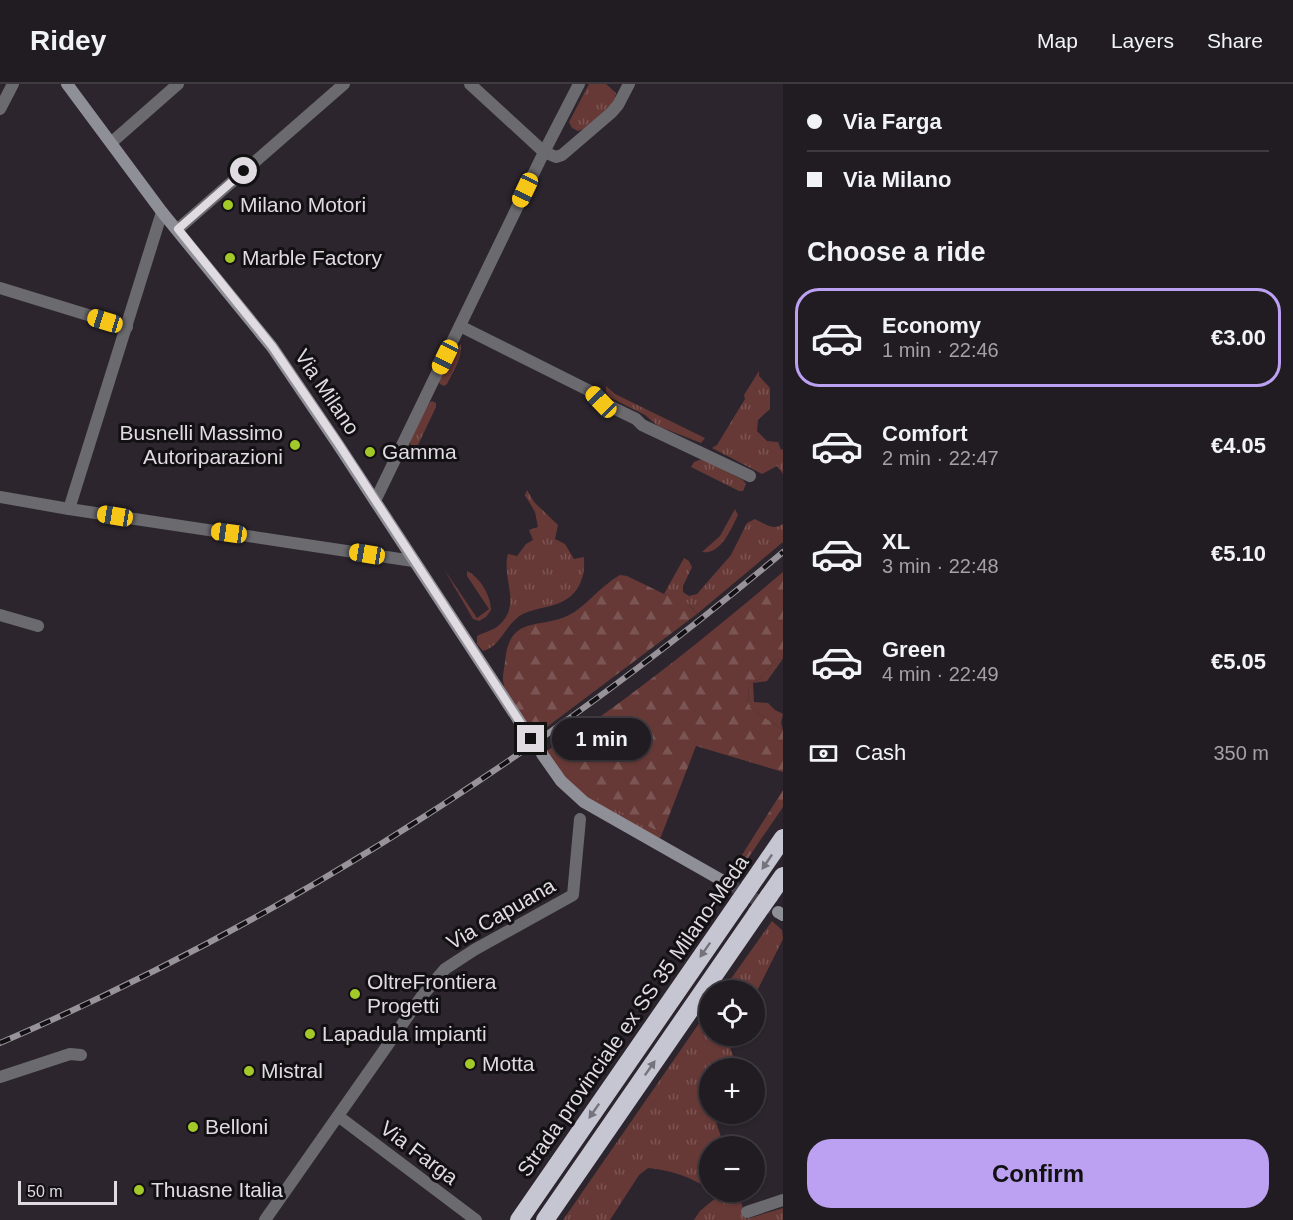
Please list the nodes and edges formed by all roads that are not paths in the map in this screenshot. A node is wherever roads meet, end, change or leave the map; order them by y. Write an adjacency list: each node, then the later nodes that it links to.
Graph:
1 (13, 84): 8 (street)
2 (67, 84): 9 (street, Via Milano)
3 (178, 84): 9 (street)
4 (344, 84): 12 (street)
5 (470, 84): 10 (street)
6 (579, 84): 10 (street)
7 (629, 84): 10 (street)
8 (0, 109)
9 (112, 142): 11 (street, Via Milano)
10 (544, 152): 14 (street)
11 (162, 212): 12 (street, Via Milano); 15 (street)
12 (178, 229): 18 (street, Via Milano)
13 (0, 288): 15 (street)
14 (460, 326): 16 (street); 18 (street)
15 (127, 327): 19 (street)
16 (750, 476)
17 (0, 497): 19 (street)
18 (375, 501): 20 (street, Via Milano)
19 (69, 509): 20 (street)
20 (413, 561): 23 (street, Via Milano)
21 (0, 615): 22 (street)
22 (38, 626)
23 (531, 739)
24 (542, 754): 28 (street)
25 (580, 819): 32 (street, Via Capuana)
26 (783, 838): 37 (highway, Strada provinciale ex SS 35 Milano-Meda, one-way to 37, bridge)
27 (783, 876): 29 (highway, Strada provinciale ex SS 35 Milano-Meda)
28 (730, 885)
29 (776, 908): 38 (highway, Strada provinciale ex SS 35 Milano-Meda, one-way to 29, bridge)
30 (81, 1055): 31 (street)
31 (0, 1077)
32 (338, 1116): 35 (street); 36 (street, Via Farga)
33 (783, 1200): 34 (street)
34 (747, 1212)
35 (265, 1220)
36 (476, 1220)
37 (519, 1220)
38 (545, 1220)

